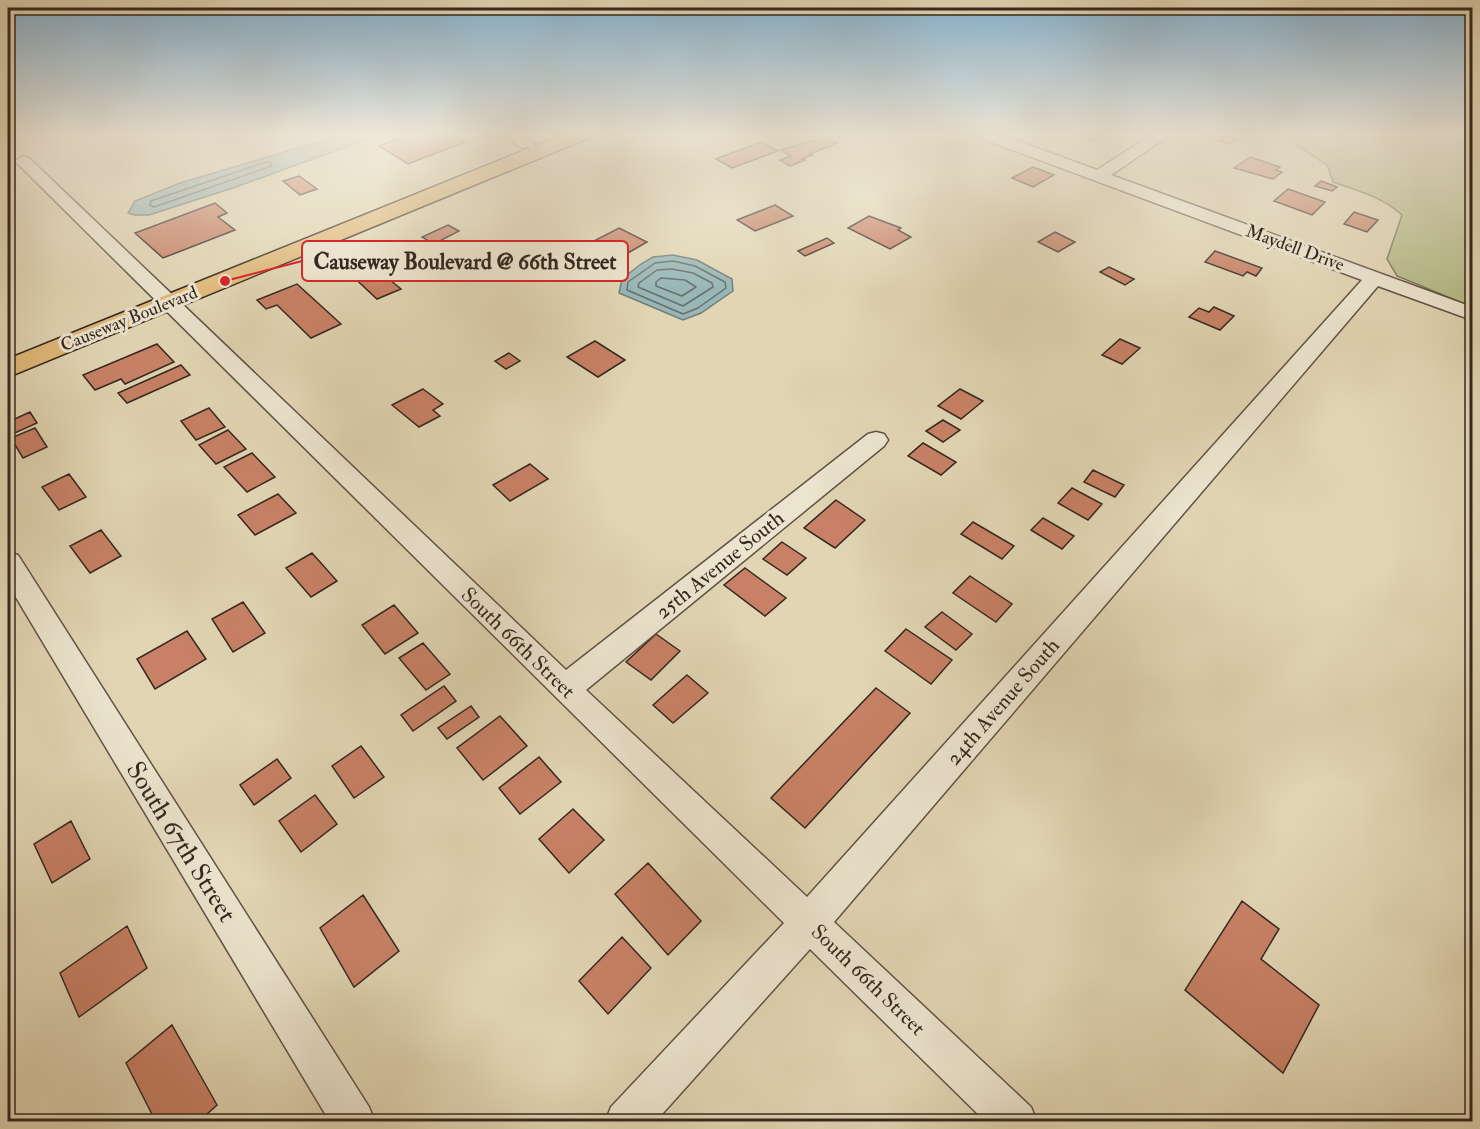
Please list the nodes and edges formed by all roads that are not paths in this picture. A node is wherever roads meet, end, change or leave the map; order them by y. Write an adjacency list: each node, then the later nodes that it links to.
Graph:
1 (48, 186): 8 (street, South 66th Street)
2 (425, 186): 5 (main road, Causeway Boulevard)
3 (456, 186): 6 (main road, Causeway Boulevard)
4 (1125, 186): 7 (street, Maydell Drive)
5 (419, 188): 6 (main road); 8 (main road, Causeway Boulevard)
6 (338, 234): 8 (main road, Causeway Boulevard)
7 (1375, 277): 9 (street, Maydell Drive); 15 (street, 24th Avenue South)
8 (163, 298): 10 (main road, Causeway Boulevard); 11 (main road, Causeway Boulevard); 14 (street, South 66th Street)
9 (1473, 314)
10 (8, 353)
11 (8, 369)
12 (876, 440): 14 (street, 25th Avenue South)
13 (8, 562): 16 (street, South 67th Street)
14 (565, 689): 15 (street, South 66th Street)
15 (809, 923): 17 (street, 24th Avenue South); 18 (street, South 66th Street)
16 (354, 1122)
17 (626, 1122)
18 (1016, 1122)

